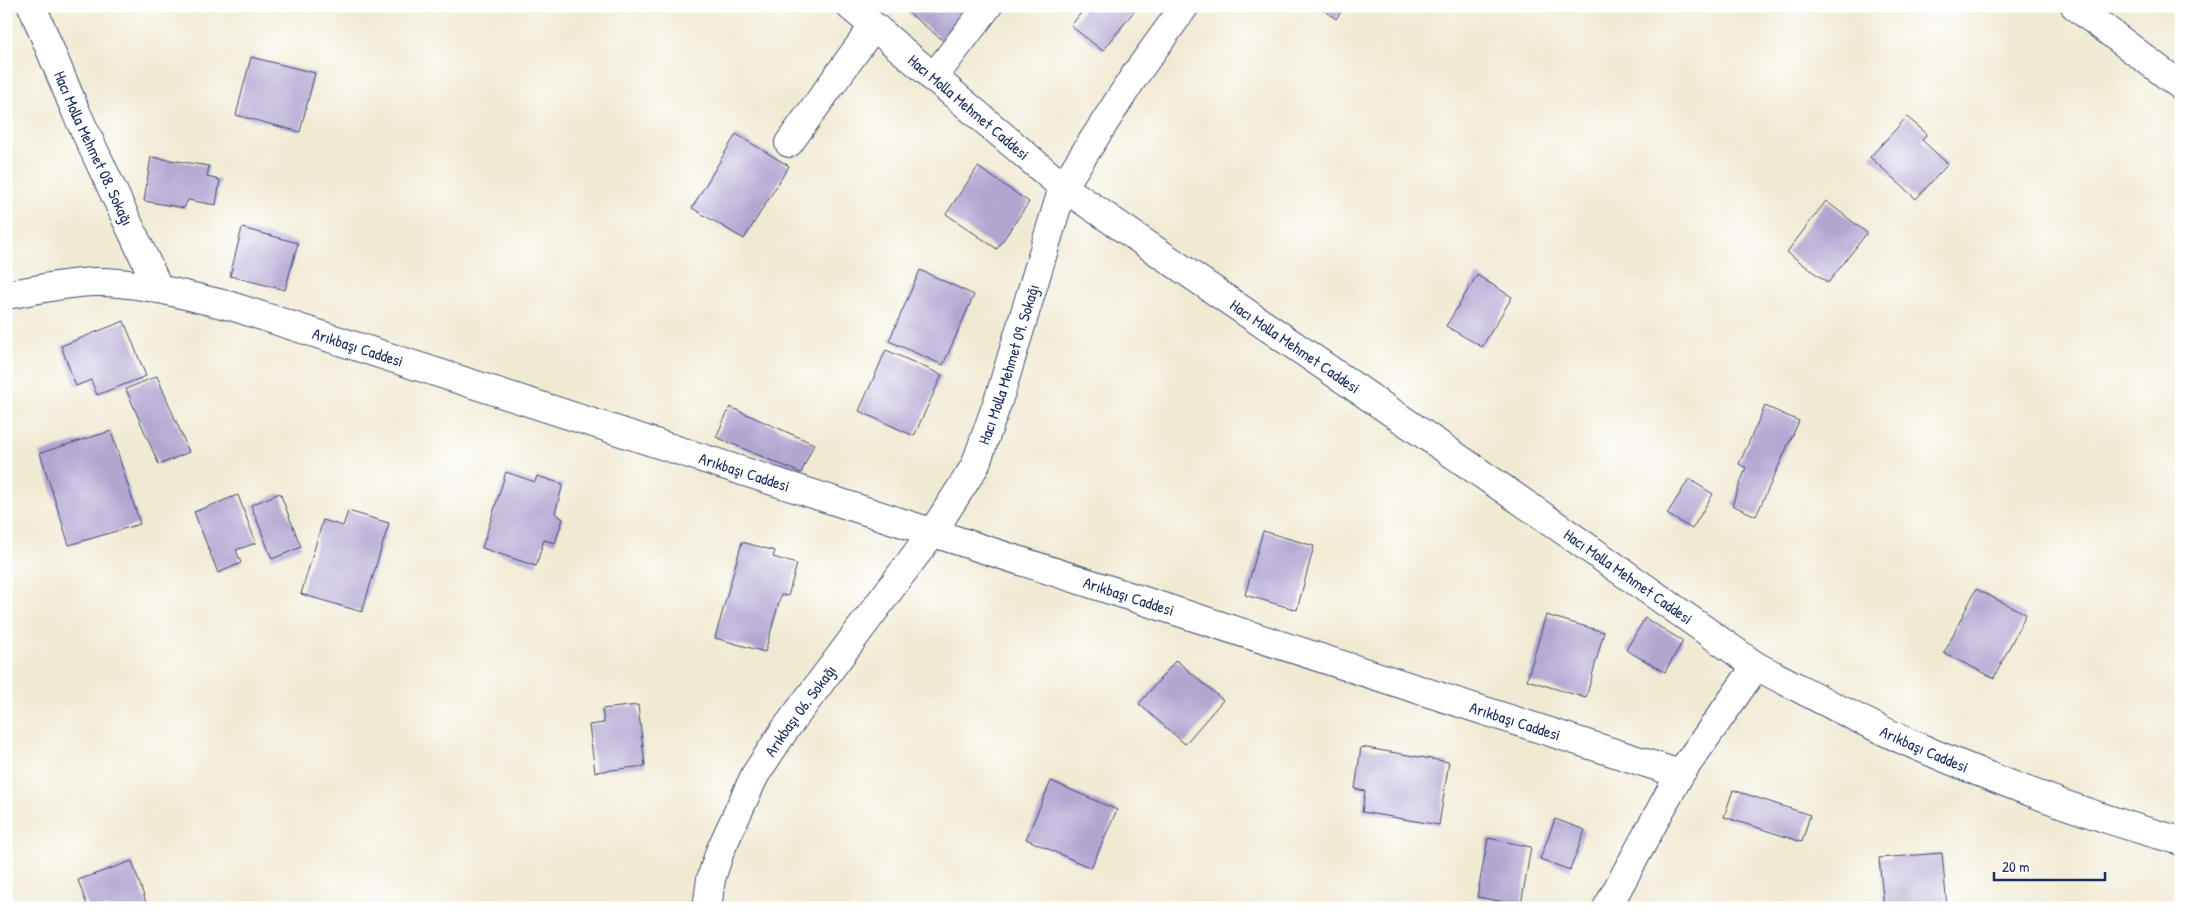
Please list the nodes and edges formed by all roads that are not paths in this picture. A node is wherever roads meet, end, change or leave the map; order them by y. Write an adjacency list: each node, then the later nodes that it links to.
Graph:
1 (32, 6): 11 (street, Hacı Molla Mehmet 08. Sokağı)
2 (850, 6): 6 (street, Hacı Molla Mehmet Caddesi)
3 (988, 6): 7 (street)
4 (1185, 6): 10 (street, Hacı Molla Mehmet 09. Sokağı)
5 (2075, 6): 8 (street)
6 (873, 27): 7 (street, Hacı Molla Mehmet Caddesi); 9 (street)
7 (933, 78): 10 (street, Hacı Molla Mehmet Caddesi)
8 (2181, 86)
9 (789, 143)
10 (1063, 187): 13 (street, Hacı Molla Mehmet 09. Sokağı); 14 (street, Hacı Molla Mehmet Caddesi)
11 (159, 289): 12 (street, Arıkbaşı Caddesi); 13 (street, Arıkbaşı Caddesi)
12 (6, 295)
13 (932, 533): 15 (street, Arıkbaşı Caddesi); 17 (street, Arıkbaşı 06. Sokağı)
14 (1756, 666): 15 (street); 16 (street, Arıkbaşı Caddesi)
15 (1680, 774): 18 (street)
16 (2181, 841)
17 (707, 908)
18 (1607, 908)

